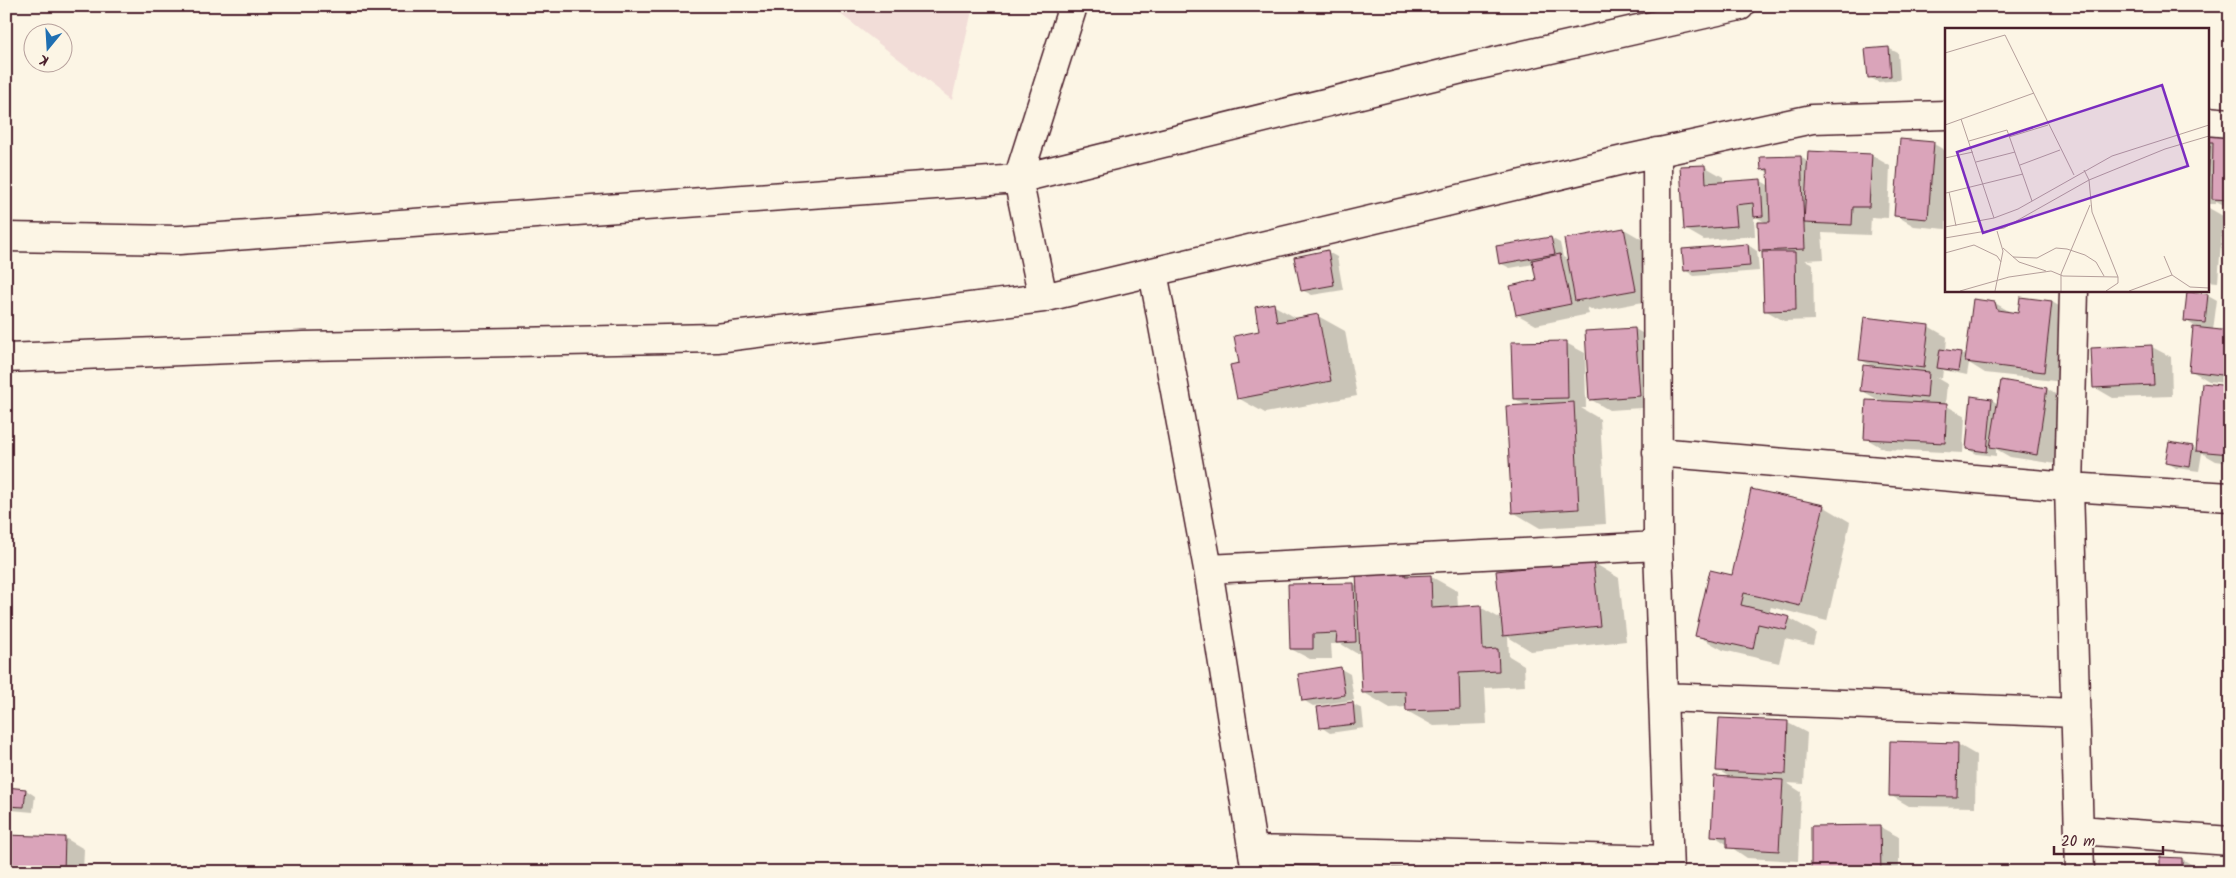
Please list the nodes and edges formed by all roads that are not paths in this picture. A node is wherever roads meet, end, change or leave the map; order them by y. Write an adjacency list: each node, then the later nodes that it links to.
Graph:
1 (1073, 6): 7 (street)
2 (1740, 6): 7 (street)
3 (1945, 115): 6 (street)
4 (2208, 121): 5 (street)
5 (2230, 123)
6 (1657, 152): 9 (street); 13 (street)
7 (1018, 179): 8 (street); 11 (street)
8 (6, 237)
9 (1153, 272): 11 (street); 17 (street)
10 (2074, 291): 14 (street)
11 (1043, 298): 12 (street)
12 (6, 358)
13 (1657, 452): 14 (street); 16 (street)
14 (2069, 487): 15 (street); 19 (street)
15 (2230, 498)
16 (1658, 546): 17 (street); 18 (street)
17 (1208, 569): 22 (street)
18 (1663, 697): 19 (street); 23 (street)
19 (2076, 713): 20 (street)
20 (2079, 830): 21 (street); 24 (street)
21 (2230, 841)
22 (1255, 861): 23 (street)
23 (1668, 866)
24 (2080, 872)

